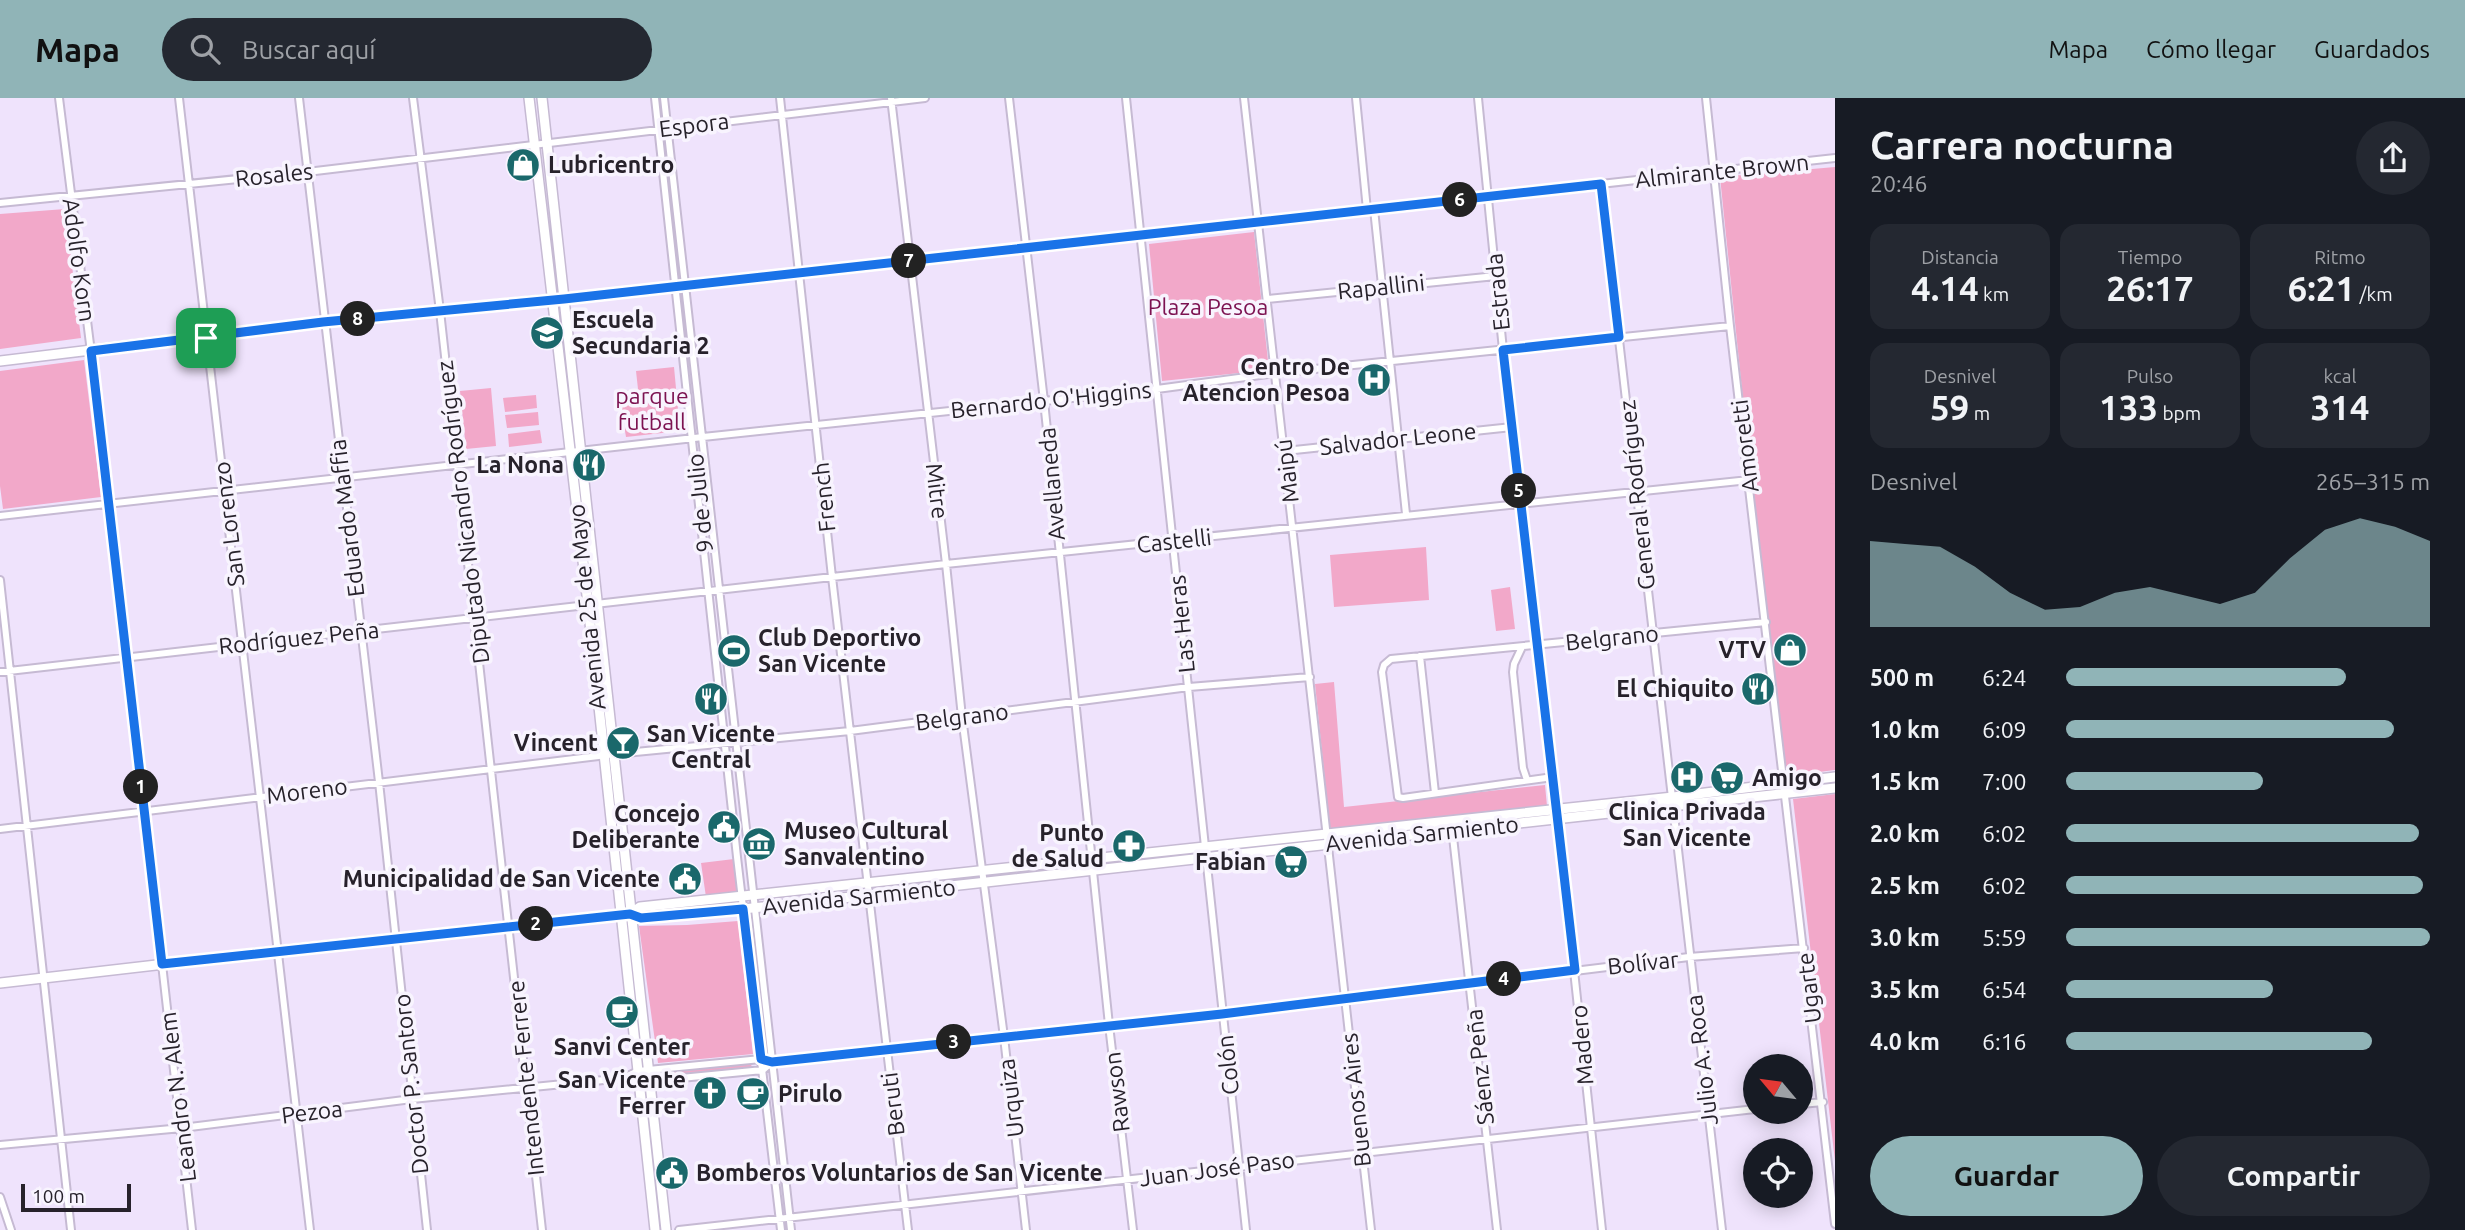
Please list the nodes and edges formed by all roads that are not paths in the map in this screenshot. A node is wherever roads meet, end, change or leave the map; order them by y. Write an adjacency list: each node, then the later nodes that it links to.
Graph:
1 (59, 98): 30 (street, Adolfo Korn)
2 (179, 98): 27 (street, San Lorenzo)
3 (299, 98): 26 (street, Eduardo Maffia)
4 (413, 98): 23 (street, Diputado Nicandro Rodríguez)
5 (529, 98): 22 (main road, Avenida 25 de Mayo)
6 (542, 98): 21 (main road, Avenida 25 de Mayo)
7 (655, 98): 20 (street, 9 de Julio)
8 (664, 98): 19 (street, 9 de Julio)
9 (780, 98): 18 (street, French)
10 (925, 98): 17 (street, Espora)
11 (1009, 98): 35 (street, Avellaneda)
12 (1126, 98): 34 (street, Las Heras)
13 (1244, 98): 33 (street, Maipú)
14 (1356, 98): 32 (street)
15 (1478, 98): 29 (street, Estrada)
16 (1706, 98): 25 (street, Amoretti)
17 (892, 100): 18 (street, Espora); 36 (street, Mitre)
18 (782, 115): 19 (street, Espora); 37 (street, French)
19 (668, 128): 20 (street, Espora); 39 (street, 9 de Julio)
20 (659, 129): 21 (street, Espora); 40 (street, 9 de Julio)
21 (547, 143): 22 (street, Rosales); 42 (main road, Avenida 25 de Mayo)
22 (535, 145): 23 (street, Rosales); 44 (main road, Avenida 25 de Mayo)
23 (419, 158): 26 (street, Rosales); 45 (street, Diputado Nicandro Rodríguez)
24 (1835, 158): 25 (street, Almirante Brown)
25 (1714, 171): 28 (street, Almirante Brown); 47 (street, Amoretti)
26 (307, 172): 27 (street, Rosales); 46 (street, Eduardo Maffia)
27 (188, 184): 30 (street, Rosales); 49 (street, San Lorenzo)
28 (1601, 184): 29 (street, Almirante Brown); 48 (street, General Rodríguez)
29 (1489, 196): 32 (street, Almirante Brown); 38 (street, Estrada)
30 (71, 197): 31 (street, Rosales); 51 (street, Adolfo Korn)
31 (0, 203)
32 (1371, 210): 33 (street, Almirante Brown); 41 (street)
33 (1259, 222): 34 (street, Almirante Brown); 43 (street, Maipú)
34 (1140, 235): 35 (street, Almirante Brown); 55 (street, Las Heras)
35 (1026, 248): 36 (street, Almirante Brown); 56 (street, Avellaneda)
36 (910, 261): 37 (street, Almirante Brown); 57 (street, Mitre)
37 (799, 272): 39 (street, Almirante Brown); 58 (street, French)
38 (1496, 276): 41 (street, Rapallini); 50 (street, Estrada)
39 (685, 285): 40 (street, Almirante Brown); 60 (street, 9 de Julio)
40 (676, 286): 42 (street, Almirante Brown); 61 (street, 9 de Julio)
41 (1382, 288): 43 (street, Rapallini); 53 (street)
42 (564, 299): 44 (main road); 64 (main road, Avenida 25 de Mayo)
43 (1267, 299): 54 (street, Maipú)
44 (552, 300): 45 (main road); 65 (main road, Avenida 25 de Mayo)
45 (440, 311): 46 (main road); 66 (street, Diputado Nicandro Rodríguez)
46 (323, 322): 49 (main road); 67 (street, Eduardo Maffia)
47 (1730, 326): 48 (street, Bernardo O'Higgins); 68 (street, Amoretti)
48 (1619, 337): 50 (street, Bernardo O'Higgins); 70 (street, General Rodríguez)
49 (206, 338): 51 (main road); 69 (street, San Lorenzo)
50 (1503, 350): 53 (street, Bernardo O'Higgins); 59 (street, Estrada)
51 (91, 351): 52 (main road); 71 (street, Adolfo Korn)
52 (0, 361)
53 (1390, 362): 54 (street, Bernardo O'Higgins); 62 (street)
54 (1276, 373): 55 (street, Bernardo O'Higgins); 63 (street, Maipú)
55 (1157, 389): 56 (street, Bernardo O'Higgins); 76 (street, Las Heras)
56 (1044, 401): 57 (street, Bernardo O'Higgins); 77 (street, Avellaneda)
57 (927, 414): 58 (street, Bernardo O'Higgins); 78 (street, Mitre)
58 (817, 425): 60 (street, Bernardo O'Higgins); 79 (street, French)
59 (1512, 427): 62 (street, Salvador Leone); 72 (street, Estrada)
60 (703, 436): 61 (street, Bernardo O'Higgins); 81 (street, 9 de Julio)
61 (693, 438): 64 (street, Bernardo O'Higgins); 82 (street, 9 de Julio)
62 (1400, 440): 63 (street, Salvador Leone); 73 (street)
63 (1285, 451): 75 (street, Maipú)
64 (581, 452): 65 (street, Bernardo O'Higgins); 83 (main road, Avenida 25 de Mayo)
65 (570, 453): 66 (street, Bernardo O'Higgins); 84 (main road, Avenida 25 de Mayo)
66 (456, 466): 67 (street, Bernardo O'Higgins); 85 (street, Diputado Nicandro Rodríguez)
67 (342, 478): 69 (street, Bernardo O'Higgins); 87 (street, Eduardo Maffia)
68 (1749, 480): 70 (street, Castelli); 86 (street, Amoretti)
69 (226, 492): 71 (street, Bernardo O'Higgins); 89 (street, San Lorenzo)
70 (1636, 492): 72 (street, Castelli); 88 (street, General Rodríguez)
71 (110, 503): 74 (street, Bernardo O'Higgins); 93 (street, Adolfo Korn)
72 (1520, 504): 73 (street, Castelli); 90 (street, Estrada)
73 (1406, 514): 75 (street, Castelli)
74 (0, 516)
75 (1294, 528): 76 (street, Castelli); 96 (street, Maipú)
76 (1174, 541): 77 (street, Castelli); 97 (street, Las Heras)
77 (1058, 553): 78 (street, Castelli); 98 (street, Avellaneda)
78 (946, 564): 79 (street, Castelli); 99 (street, Mitre)
79 (832, 577): 81 (street, Castelli); 100 (street, French)
80 (0, 580): 94 (street)
81 (719, 590): 82 (street, Castelli); 101 (street, 9 de Julio)
82 (709, 591): 83 (street, Castelli); 102 (street, 9 de Julio)
83 (599, 603): 84 (street, Rodríguez Peña); 103 (main road, Avenida 25 de Mayo)
84 (588, 604): 85 (street, Rodríguez Peña); 104 (main road, Avenida 25 de Mayo)
85 (475, 620): 87 (street, Rodríguez Peña); 105 (street, Diputado Nicandro Rodríguez)
86 (1766, 622): 88 (street, Belgrano); 110 (street, Amoretti)
87 (360, 632): 89 (street, Rodríguez Peña); 109 (street, Eduardo Maffia)
88 (1653, 634): 90 (street, Belgrano); 115 (street, General Rodríguez)
89 (243, 644): 93 (street, Rodríguez Peña); 114 (street, San Lorenzo)
90 (1539, 646): 91 (street, Belgrano); 106 (street, Estrada)
91 (1522, 647): 92 (street, Belgrano); 108 (street)
92 (1420, 656): 112 (street); 112 (street, Belgrano)
93 (127, 659): 94 (street, Rodríguez Peña); 117 (street, Adolfo Korn)
94 (9, 671): 95 (street, Rodríguez Peña); 120 (street)
95 (0, 672)
96 (1310, 677): 97 (street, Belgrano); 123 (street, Maipú)
97 (1189, 687): 98 (street, Belgrano); 125 (street, Las Heras)
98 (1075, 702): 99 (street, Belgrano); 126 (street, Avellaneda)
99 (962, 717): 100 (street, Belgrano); 129 (street, Mitre)
100 (850, 730): 101 (street, Belgrano); 130 (street, French)
101 (736, 743): 102 (street, Belgrano); 133 (street, 9 de Julio)
102 (726, 744): 103 (street, Belgrano); 134 (street, 9 de Julio)
103 (615, 754): 104 (street, Moreno); 137 (main road, Avenida 25 de Mayo)
104 (603, 755): 105 (street, Moreno); 137 (main road, Avenida 25 de Mayo)
105 (492, 769): 109 (street, Moreno); 138 (street, Diputado Nicandro Rodríguez)
106 (1553, 776): 108 (street); 116 (street, Estrada)
107 (1835, 777): 110 (main road, Avenida Sarmiento)
108 (1527, 780): 112 (street)
109 (379, 782): 114 (street, Moreno); 139 (street, Eduardo Maffia)
110 (1785, 784): 113 (street, Amoretti); 115 (main road, Avenida Sarmiento)
111 (1835, 788): 113 (main road, Avenida Sarmiento)
112 (1435, 793)
113 (1786, 794): 115 (main road, Avenida Sarmiento); 140 (street, Ugarte)
114 (259, 796): 117 (street, Moreno); 141 (street, San Lorenzo)
115 (1674, 801): 116 (main road, Avenida Sarmiento); 118 (main road, Avenida Sarmiento); 142 (street, Julio A. Roca)
116 (1557, 808): 118 (street, Estrada); 119 (main road, Avenida Sarmiento)
117 (144, 811): 120 (street, Moreno); 143 (street, Adolfo Korn)
118 (1558, 819): 122 (main road, Avenida Sarmiento); 144 (street, Madero)
119 (1451, 820): 122 (street, Sáenz Peña); 123 (main road, Avenida Sarmiento)
120 (27, 827): 121 (street, Moreno); 145 (street)
121 (0, 829)
122 (1453, 831): 124 (main road, Avenida Sarmiento); 146 (street, Sáenz Peña)
123 (1328, 834): 124 (street, Maipú); 125 (main road, Avenida Sarmiento)
124 (1329, 844): 127 (main road, Avenida Sarmiento); 148 (street, Buenos Aires)
125 (1204, 847): 126 (main road, Avenida Sarmiento); 127 (street, Las Heras)
126 (1092, 859): 128 (street, Avellaneda); 129 (main road, Avenida Sarmiento)
127 (1204, 859): 128 (main road, Avenida Sarmiento); 149 (street, Colón)
128 (1093, 870): 131 (main road, Avenida Sarmiento); 150 (street, Rawson)
129 (982, 871): 130 (main road, Avenida Sarmiento); 131 (street, Mitre)
130 (868, 884): 132 (street, French); 133 (main road, Avenida Sarmiento)
131 (984, 884): 132 (main road, Avenida Sarmiento); 151 (street, Urquiza)
132 (869, 895): 135 (main road, Avenida Sarmiento); 152 (street, Beruti)
133 (754, 896): 134 (main road, Avenida Sarmiento); 135 (street, 9 de Julio)
134 (742, 897): 136 (street, 9 de Julio); 137 (main road, Avenida Sarmiento)
135 (755, 907): 136 (main road, Avenida Sarmiento); 154 (street, 9 de Julio)
136 (743, 909): 137 (main road, Avenida Sarmiento); 153 (street, 9 de Julio)
137 (625, 914): 138 (main road); 155 (main road); 157 (main road)
138 (510, 927): 139 (main road); 161 (street, Intendente Ferrere)
139 (395, 939): 141 (main road); 162 (street, Doctor P. Santoro)
140 (1804, 948): 142 (street, Bolívar); 163 (street, Ugarte)
141 (278, 951): 143 (main road); 166 (street, San Lorenzo)
142 (1689, 957): 144 (street, Bolívar); 167 (street, Julio A. Roca)
143 (162, 964): 145 (main road); 169 (street, Leandro N. Alem)
144 (1575, 970): 146 (street, Bolívar); 168 (street, Madero)
145 (44, 977): 147 (main road); 170 (street)
146 (1471, 982): 148 (street, Bolívar); 171 (street, Sáenz Peña)
147 (0, 983)
148 (1346, 999): 149 (street, Bolívar); 173 (street, Buenos Aires)
149 (1222, 1014): 150 (street, Bolívar); 174 (street, Colón)
150 (1109, 1025): 151 (street, Bolívar); 175 (street, Rawson)
151 (1004, 1037): 152 (street, Bolívar); 176 (street, Urquiza)
152 (887, 1050): 154 (street, Bolívar); 178 (street, Beruti)
153 (761, 1059): 154 (street, Bolívar); 155 (street, Bolívar); 156 (street, 9 de Julio)
154 (772, 1062): 156 (street); 179 (street, 9 de Julio)
155 (649, 1070): 157 (street, Bolívar); 160 (main road)
156 (763, 1070): 160 (street); 180 (street, 9 de Julio)
157 (638, 1071): 158 (street, Bolívar); 159 (main road)
158 (624, 1078): 159 (street); 161 (street, Pezoa)
159 (638, 1082): 160 (street); 188 (main road)
160 (650, 1082): 189 (main road)
161 (528, 1088): 162 (street, Pezoa); 187 (street, Intendente Ferrere)
162 (412, 1099): 166 (street, Pezoa); 186 (street, Doctor P. Santoro)
163 (1822, 1101): 164 (street); 181 (street, Ugarte)
164 (1813, 1102)
165 (1743, 1110): 167 (street, Juan José Paso)
166 (296, 1114): 169 (street, Pezoa); 185 (street, San Lorenzo)
167 (1708, 1114): 168 (street, Juan José Paso); 200 (street, Julio A. Roca)
168 (1590, 1126): 171 (street, Juan José Paso); 199 (street, Madero)
169 (182, 1128): 170 (street, Pezoa); 184 (street, Leandro N. Alem)
170 (62, 1138): 172 (street, Pezoa); 183 (street)
171 (1488, 1138): 173 (street, Juan José Paso); 198 (street, Sáenz Peña)
172 (0, 1145)
173 (1361, 1153): 174 (street, Juan José Paso); 197 (street, Buenos Aires)
174 (1239, 1166): 175 (street, Juan José Paso); 196 (street, Colón)
175 (1127, 1180): 176 (street, Juan José Paso); 195 (street, Rawson)
176 (1022, 1191): 178 (street, Juan José Paso); 194 (street, Urquiza)
177 (0, 1197): 182 (street)
178 (905, 1204): 179 (street, Juan José Paso); 193 (street, Beruti)
179 (789, 1217): 180 (street, Juan José Paso); 192 (street, 9 de Julio)
180 (779, 1218): 190 (street, Juan José Paso); 191 (street, 9 de Julio)
181 (1835, 1224)
182 (11, 1230)
183 (71, 1230)
184 (192, 1230)
185 (310, 1230)
186 (427, 1230)
187 (542, 1230)
188 (655, 1230)
189 (666, 1230)
190 (679, 1230)
191 (781, 1230)
192 (791, 1230)
193 (908, 1230)
194 (1026, 1230)
195 (1133, 1230)
196 (1247, 1230)
197 (1371, 1230)
198 (1497, 1230)
199 (1602, 1230)
200 (1722, 1230)

